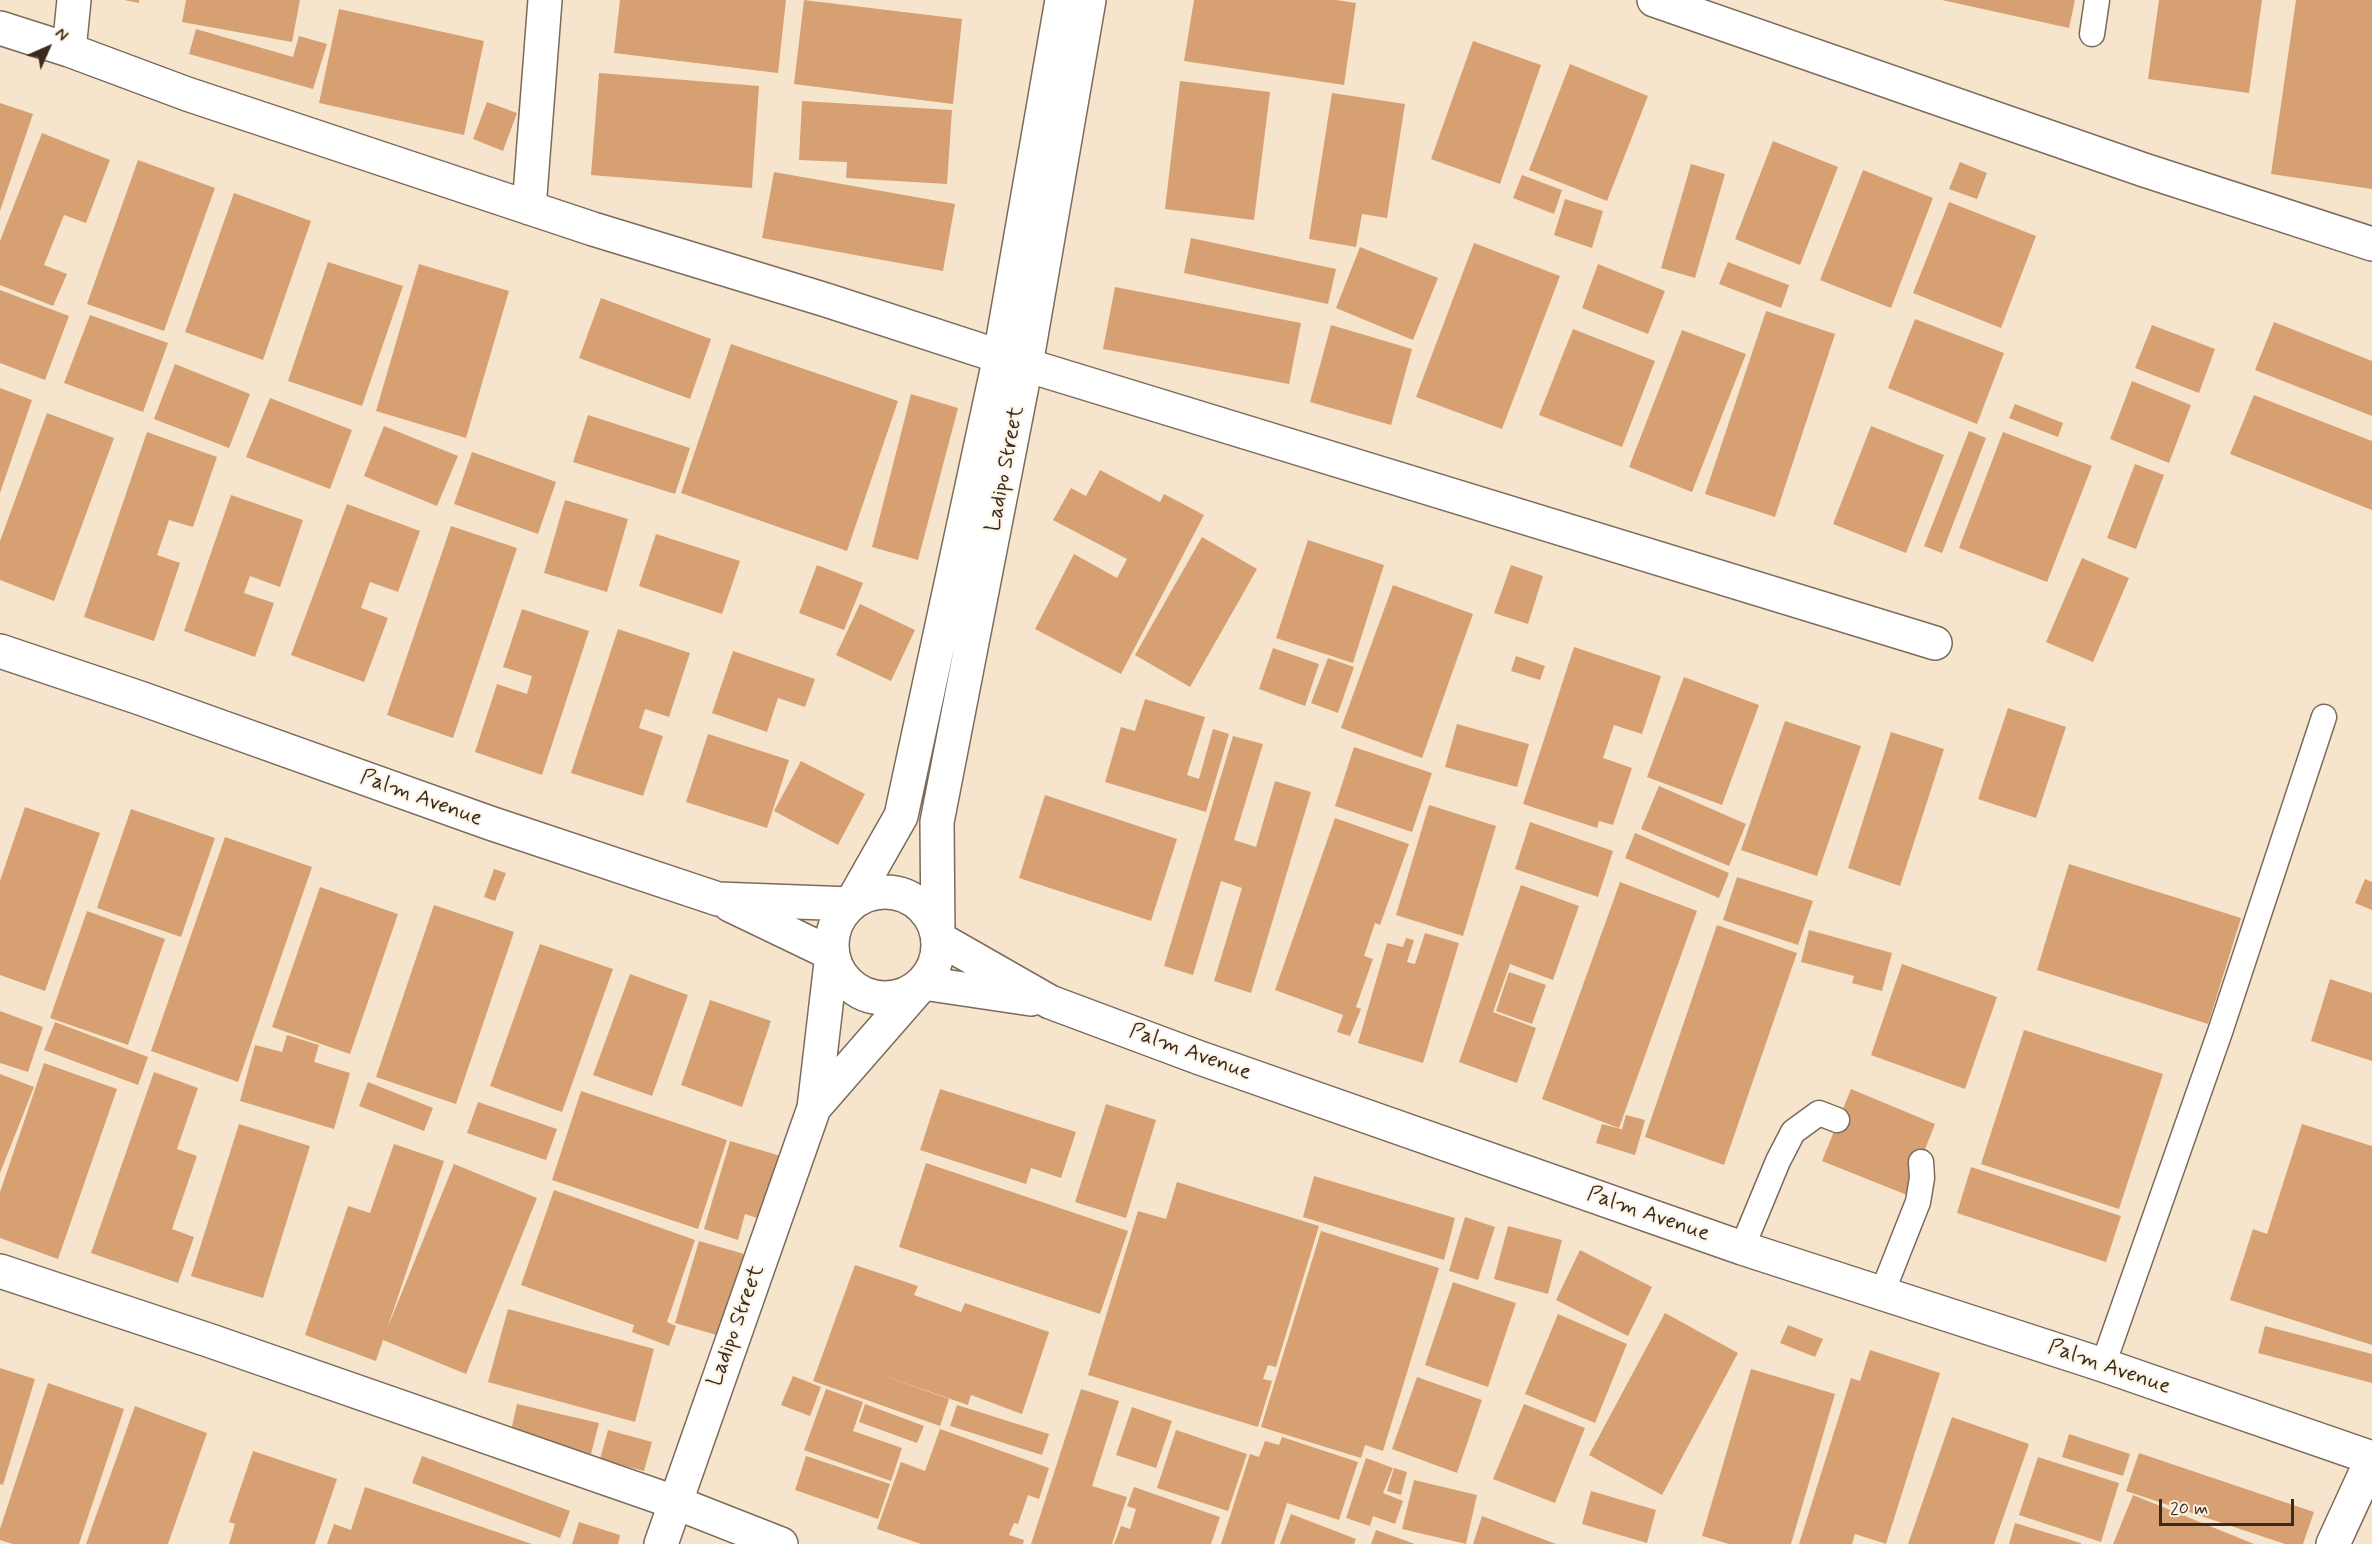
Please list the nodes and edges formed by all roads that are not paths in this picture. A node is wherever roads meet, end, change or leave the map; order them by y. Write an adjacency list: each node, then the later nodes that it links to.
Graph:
1 (74, 0): 9 (street)
2 (545, 0): 10 (street)
3 (1062, 0): 12 (street, Ladipo Street)
4 (1089, 0): 12 (street, Ladipo Street)
5 (1654, 0): 11 (street)
6 (2097, 0): 8 (lane)
7 (0, 28): 9 (street)
8 (2092, 34)
9 (69, 50): 10 (street)
10 (529, 208): 12 (street)
11 (2372, 244)
12 (1013, 360): 13 (street); 17 (street, Ladipo Street); 18 (street, Ladipo Street)
13 (1935, 643)
14 (0, 651): 16 (street, Palm Avenue)
15 (2324, 717): 28 (lane)
16 (717, 899): 17 (street, Palm Avenue); 19 (street)
17 (851, 904): 18 (street); 19 (street)
18 (938, 938): 20 (street); 21 (street, Palm Avenue)
19 (832, 954): 20 (street); 22 (street, Ladipo Street)
20 (923, 983): 21 (street); 22 (street, Ladipo Street)
21 (1050, 1002): 25 (street, Palm Avenue)
22 (814, 1108): 30 (street, Ladipo Street)
23 (1837, 1120): 25 (lane)
24 (1921, 1161): 27 (lane)
25 (1742, 1248): 27 (street, Palm Avenue)
26 (0, 1271): 30 (street)
27 (1882, 1293): 28 (street, Palm Avenue)
28 (2103, 1365): 29 (street, Palm Avenue)
29 (2372, 1458): 33 (street)
30 (674, 1502): 31 (street, Ladipo Street); 32 (street)
31 (661, 1544)
32 (781, 1544)
33 (2333, 1544)

